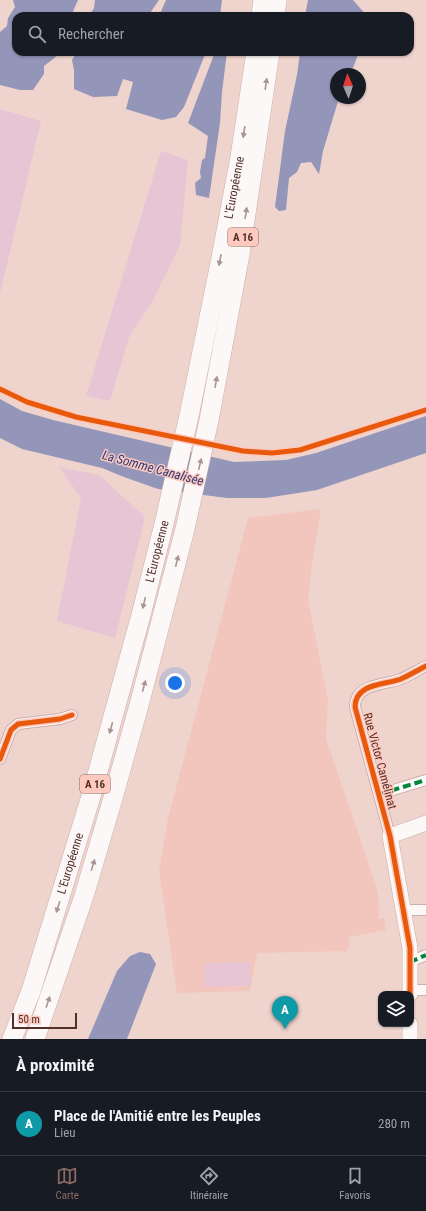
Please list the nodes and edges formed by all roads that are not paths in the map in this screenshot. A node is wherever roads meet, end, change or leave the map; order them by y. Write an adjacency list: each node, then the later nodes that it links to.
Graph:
1 (263, 0): 3 (highway)
2 (277, 0): 4 (highway)
3 (262, 12)
4 (276, 12)
5 (255, 56): 22 (highway, L'Européenne / A 16, one-way to 22)
6 (269, 56): 23 (highway, L'Européenne / A 16, one-way to 6)
7 (426, 666): 11 (street, Rue Victor Camélinat)
8 (72, 714): 9 (street)
9 (0, 759)
10 (426, 780): 11 (street)
11 (380, 794): 13 (street, Rue Victor Camélinat)
12 (426, 823): 13 (street)
13 (390, 836): 14 (street)
14 (404, 910): 15 (street); 17 (street)
15 (426, 910)
16 (426, 956): 17 (street)
17 (410, 962): 19 (street)
18 (426, 990): 20 (street)
19 (410, 991)
20 (414, 992)
21 (410, 1027): 24 (street)
22 (12, 1039)
23 (36, 1039)
24 (410, 1039)

